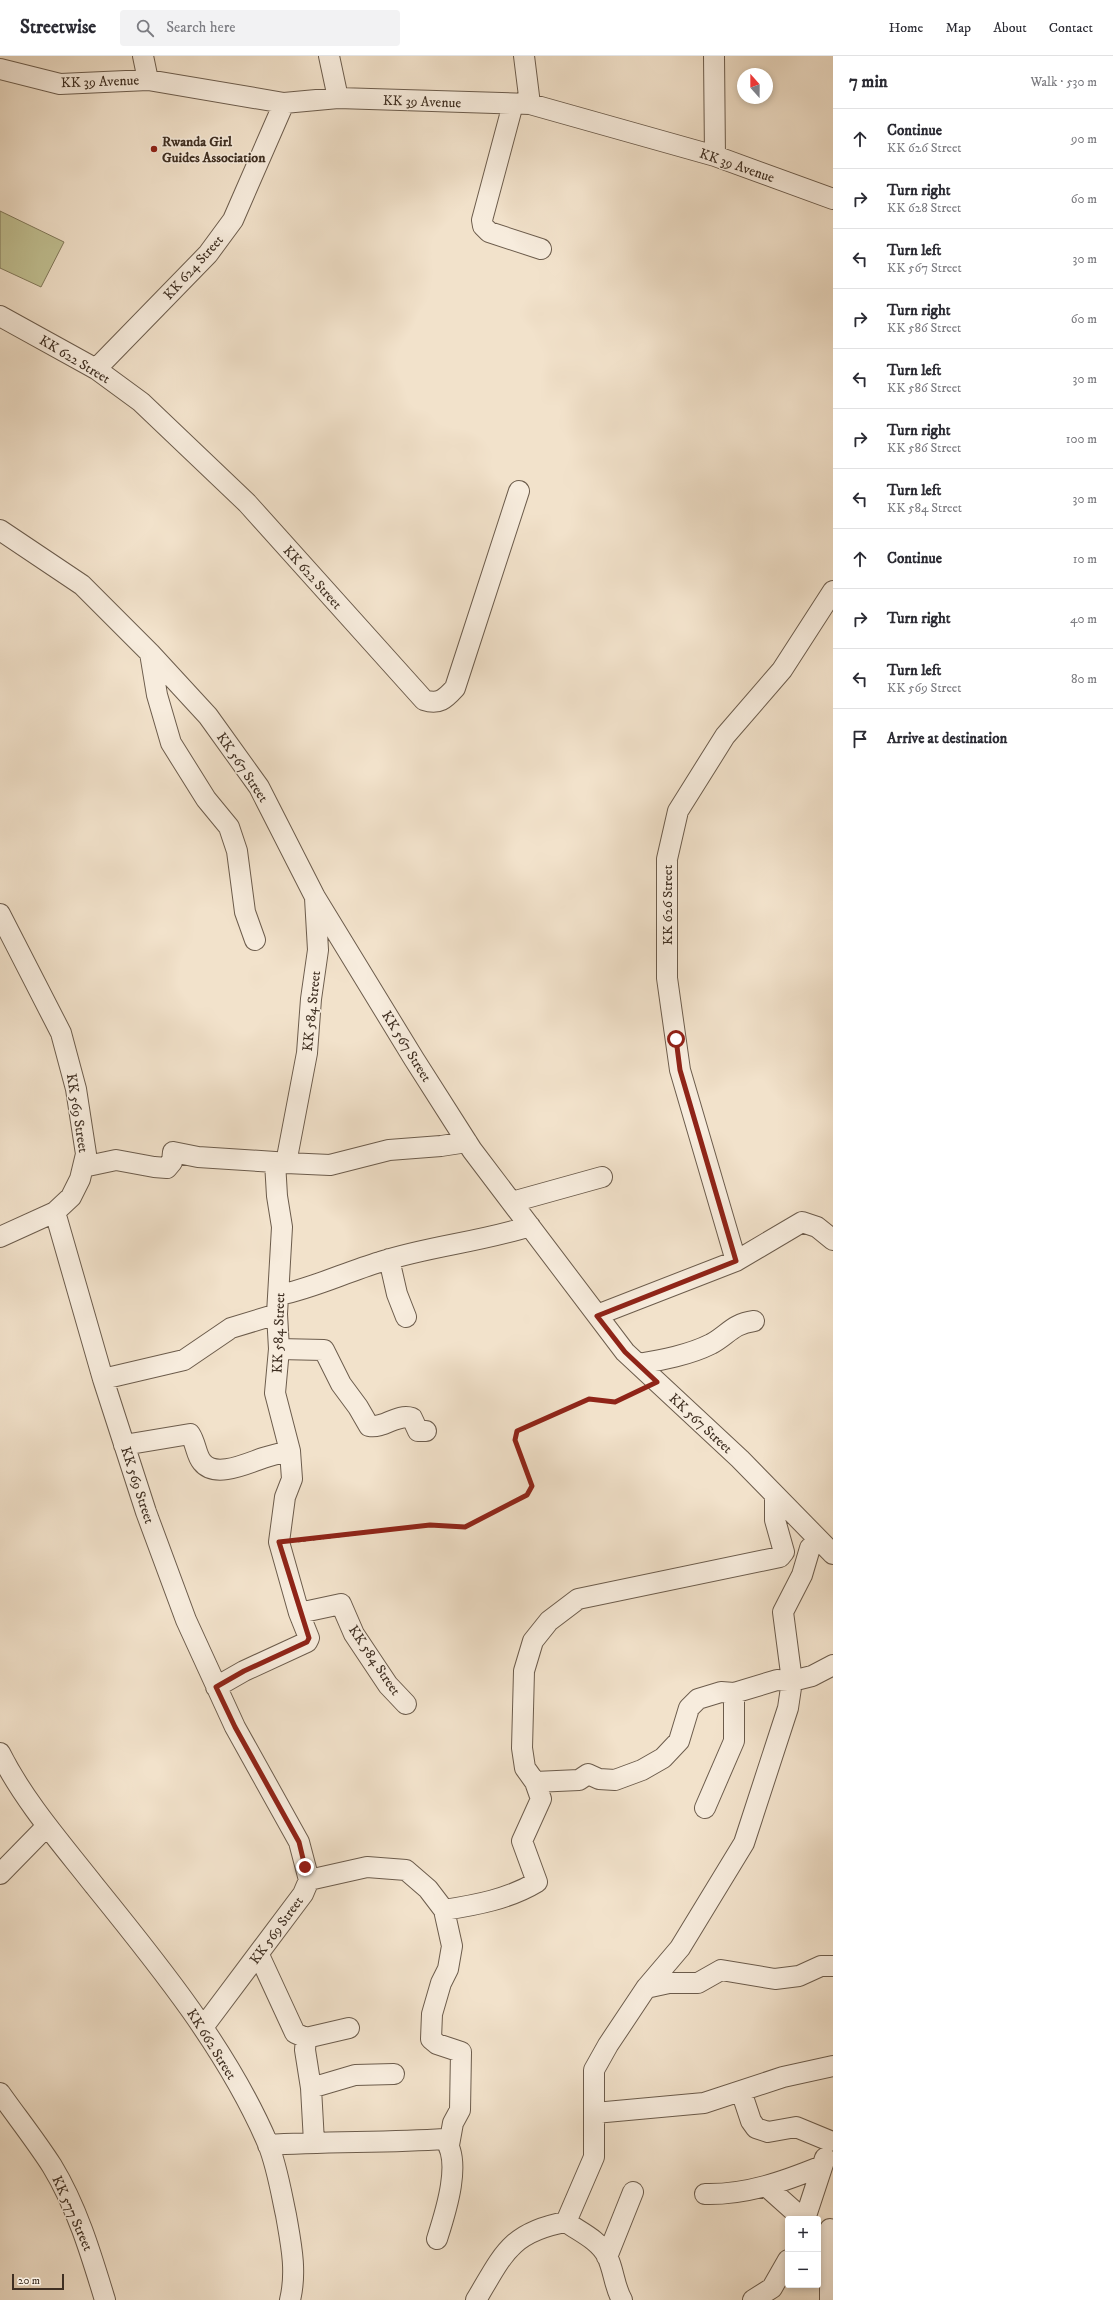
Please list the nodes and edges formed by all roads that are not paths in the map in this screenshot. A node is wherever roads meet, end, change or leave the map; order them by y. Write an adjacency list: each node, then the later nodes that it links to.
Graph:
1 (144, 56): 6 (street)
2 (329, 56): 7 (street)
3 (524, 56): 9 (street)
4 (714, 56): 10 (street)
5 (0, 69): 6 (street, KK 39 Avenue)
6 (148, 80): 8 (street, KK 39 Avenue)
7 (338, 98): 8 (street, KK 39 Avenue); 9 (street, KK 39 Avenue)
8 (284, 103): 14 (street, KK 624 Street)
9 (522, 104): 10 (street, KK 39 Avenue); 12 (street)
10 (715, 156): 11 (street, KK 39 Avenue)
11 (833, 199)
12 (542, 249)
13 (0, 316): 14 (street, KK 622 Street)
14 (96, 369): 15 (street, KK 622 Street)
15 (519, 491)
16 (0, 530): 18 (street, KK 567 Street)
17 (833, 591): 32 (street, KK 626 Street)
18 (150, 653): 19 (street, KK 567 Street); 21 (street)
19 (315, 897): 22 (street, KK 567 Street); 23 (street, KK 584 Street)
20 (0, 914): 24 (street, KK 569 Street)
21 (255, 940)
22 (467, 1142): 23 (street); 26 (street, KK 567 Street)
23 (280, 1163): 24 (street); 33 (street, KK 584 Street)
24 (83, 1167): 27 (street, KK 569 Street)
25 (602, 1177): 26 (street)
26 (512, 1202): 28 (street, KK 567 Street)
27 (55, 1212): 29 (street); 40 (street, KK 569 Street)
28 (530, 1226): 31 (street); 35 (street, KK 567 Street)
29 (0, 1237)
30 (833, 1240): 32 (street)
31 (389, 1259): 33 (street); 36 (street)
32 (736, 1261): 35 (street)
33 (279, 1295): 34 (street, KK 584 Street)
34 (278, 1314): 38 (street, KK 584 Street); 40 (street)
35 (597, 1316): 39 (street, KK 567 Street)
36 (406, 1317)
37 (754, 1321): 39 (street)
38 (279, 1349): 41 (street); 43 (street, KK 584 Street)
39 (638, 1364): 44 (street, KK 567 Street)
40 (103, 1379): 42 (street, KK 569 Street)
41 (426, 1431)
42 (124, 1445): 43 (street); 50 (street, KK 569 Street)
43 (290, 1451): 47 (street, KK 584 Street)
44 (775, 1495): 45 (street, KK 567 Street); 54 (street)
45 (819, 1540): 46 (street, KK 567 Street); 49 (street)
46 (833, 1554)
47 (300, 1613): 50 (street); 52 (street, KK 584 Street)
48 (833, 1665): 49 (street)
49 (792, 1681): 51 (street); 62 (street)
50 (216, 1687): 58 (street, KK 569 Street)
51 (734, 1693): 54 (street); 55 (street)
52 (406, 1704)
53 (0, 1753): 56 (street, KK 662 Street)
54 (530, 1775): 59 (street)
55 (705, 1808)
56 (47, 1826): 57 (street); 63 (street, KK 662 Street)
57 (0, 1874)
58 (309, 1880): 59 (street); 60 (street, KK 569 Street)
59 (444, 1910): 75 (street)
60 (259, 1955): 63 (street, KK 569 Street); 65 (street)
61 (833, 1966): 62 (street)
62 (646, 1988): 71 (street)
63 (204, 2026): 74 (street, KK 662 Street)
64 (349, 2028): 65 (street)
65 (306, 2038): 68 (street)
66 (833, 2066): 69 (street)
67 (394, 2074): 68 (street)
68 (311, 2088): 73 (street)
69 (741, 2091): 71 (street); 72 (street)
70 (0, 2093): 88 (street, KK 577 Street)
71 (595, 2113): 82 (street)
72 (832, 2137): 76 (street)
73 (314, 2142): 74 (street); 75 (street)
74 (268, 2145): 89 (street, KK 662 Street)
75 (450, 2145): 84 (street)
76 (822, 2166): 77 (street); 81 (street)
77 (766, 2186): 79 (street); 80 (street)
78 (633, 2192): 85 (street)
79 (706, 2194)
80 (801, 2216)
81 (805, 2216)
82 (566, 2222): 85 (street); 90 (street)
83 (827, 2228): 93 (street)
84 (437, 2238)
85 (607, 2256): 91 (street)
86 (785, 2267): 87 (street)
87 (773, 2294): 92 (street)
88 (104, 2300)
89 (290, 2300)
90 (476, 2300)
91 (622, 2300)
92 (753, 2300)
93 (830, 2300)

